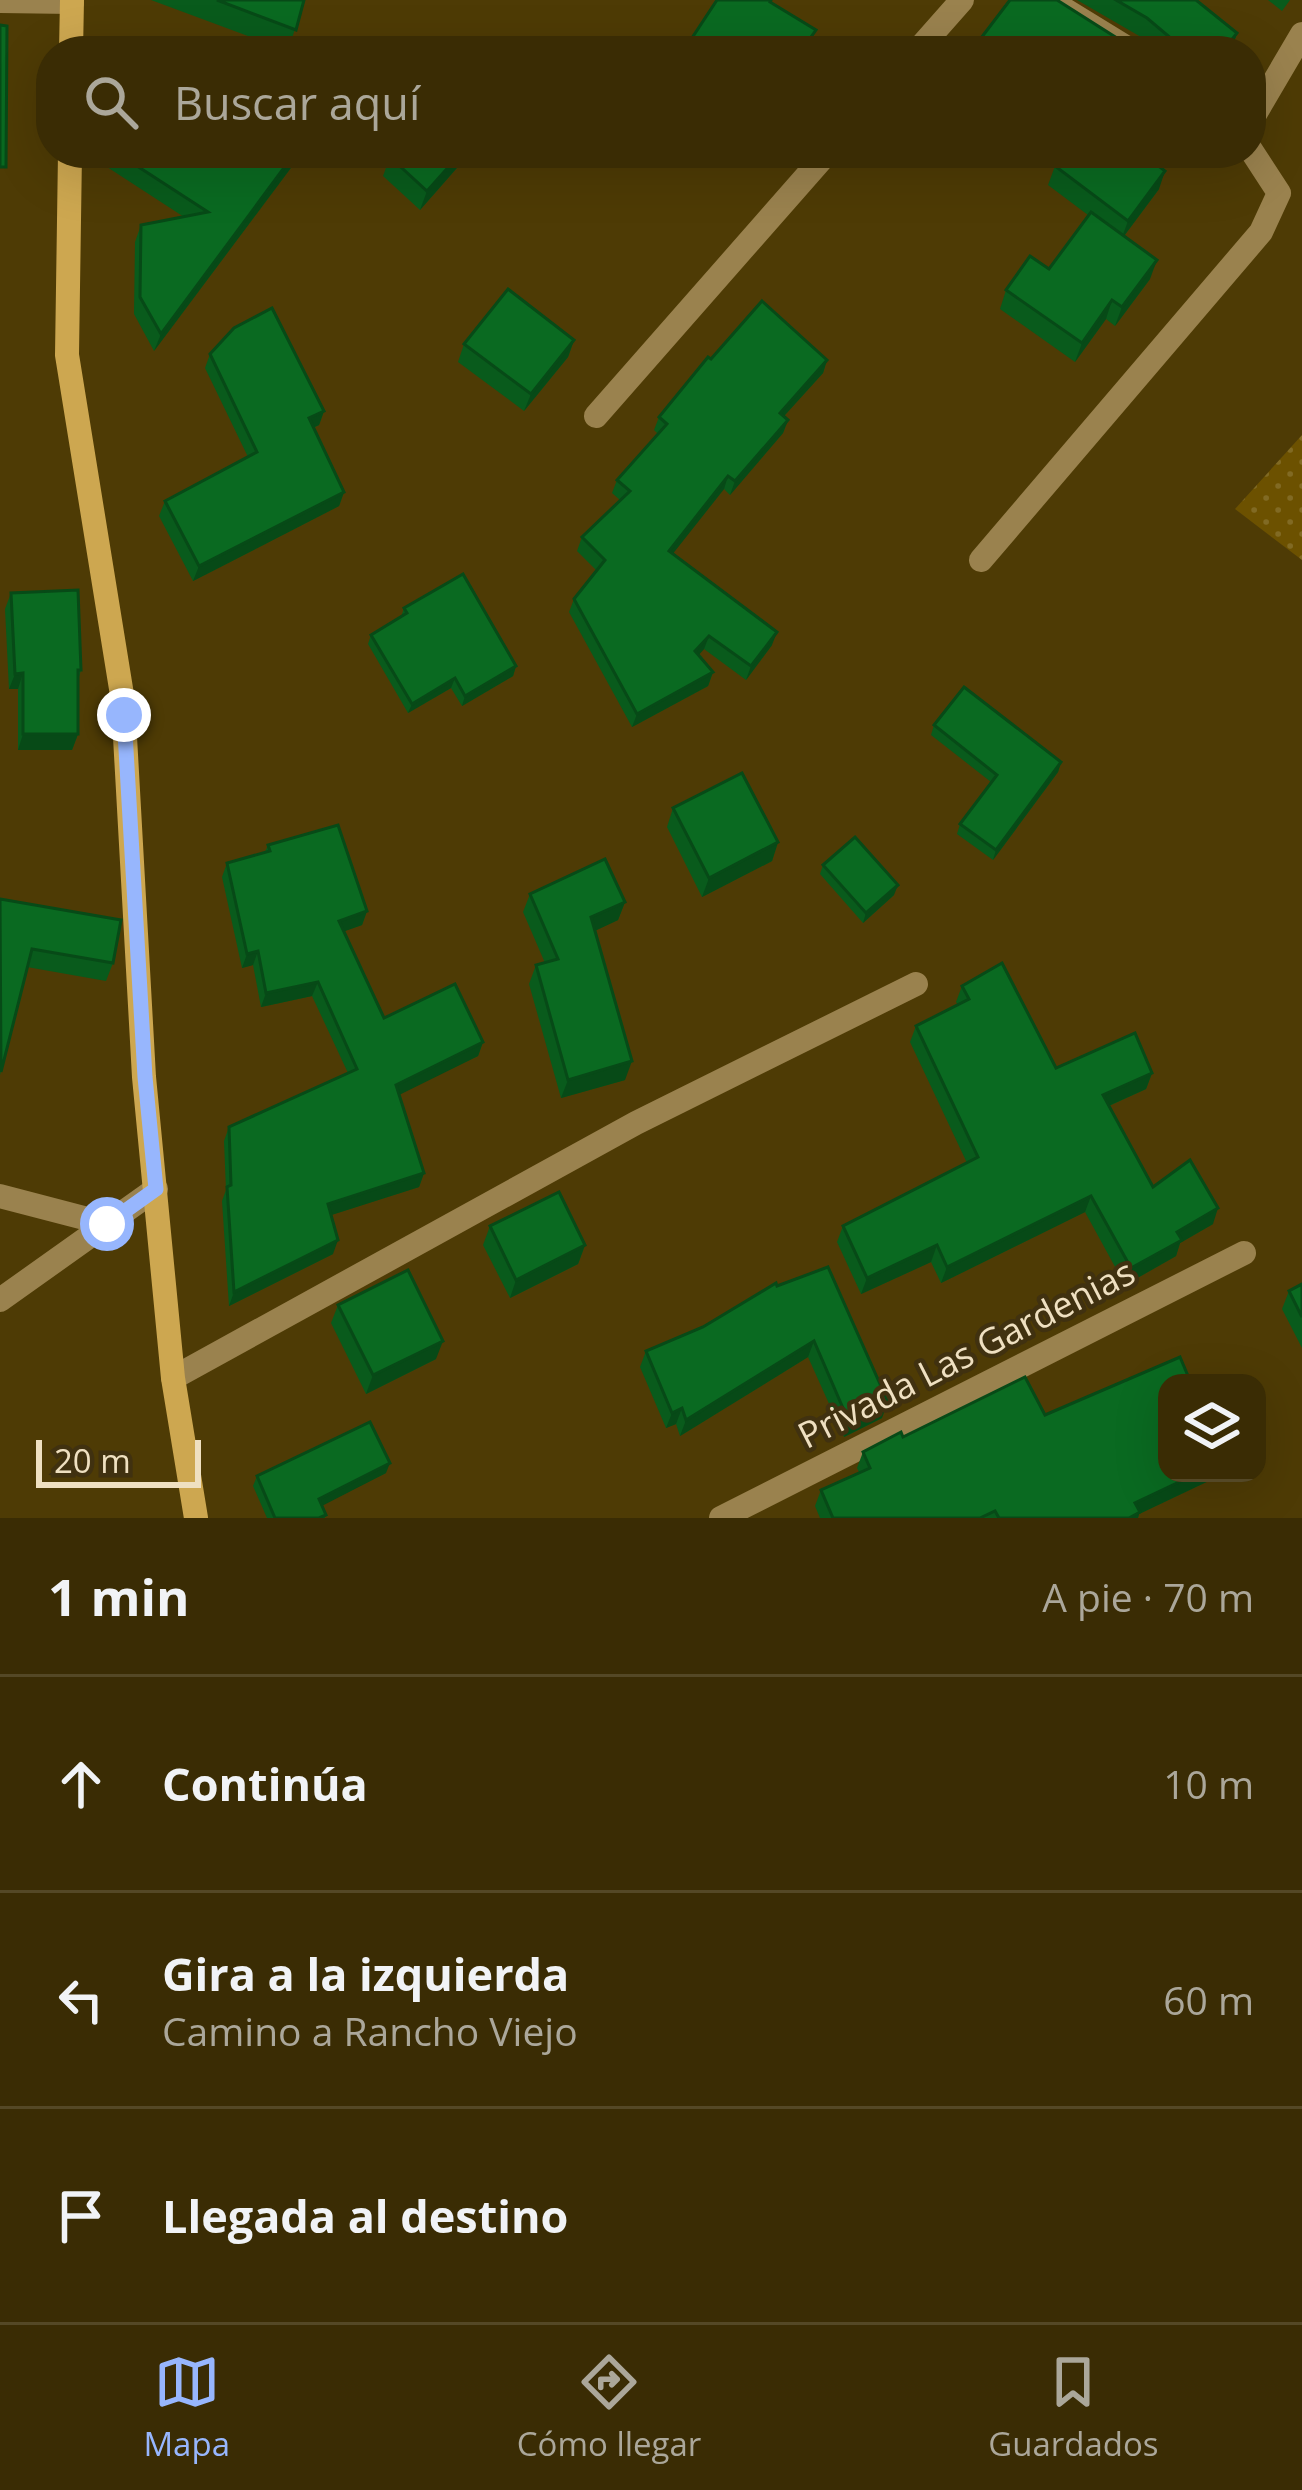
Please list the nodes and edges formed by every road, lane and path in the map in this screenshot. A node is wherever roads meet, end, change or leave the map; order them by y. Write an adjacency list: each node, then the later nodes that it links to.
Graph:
1 (962, 0): 7 (street)
2 (1049, 0): 8 (street)
3 (72, 1): 4 (street); 6 (street)
4 (0, 2)
5 (1302, 34): 9 (street)
6 (71, 36)
7 (930, 36)
8 (1108, 36)
9 (1266, 95)
10 (70, 168): 16 (street)
11 (814, 168): 13 (street)
12 (1263, 168): 14 (street)
13 (596, 416)
14 (981, 560)
15 (916, 984): 21 (street)
16 (156, 1189): 18 (street); 21 (street)
17 (0, 1196): 18 (street)
18 (107, 1224): 20 (street)
19 (1244, 1253): 23 (street, Privada Las Gardenias)
20 (0, 1300)
21 (173, 1378): 22 (street)
22 (196, 1518)
23 (721, 1518)

